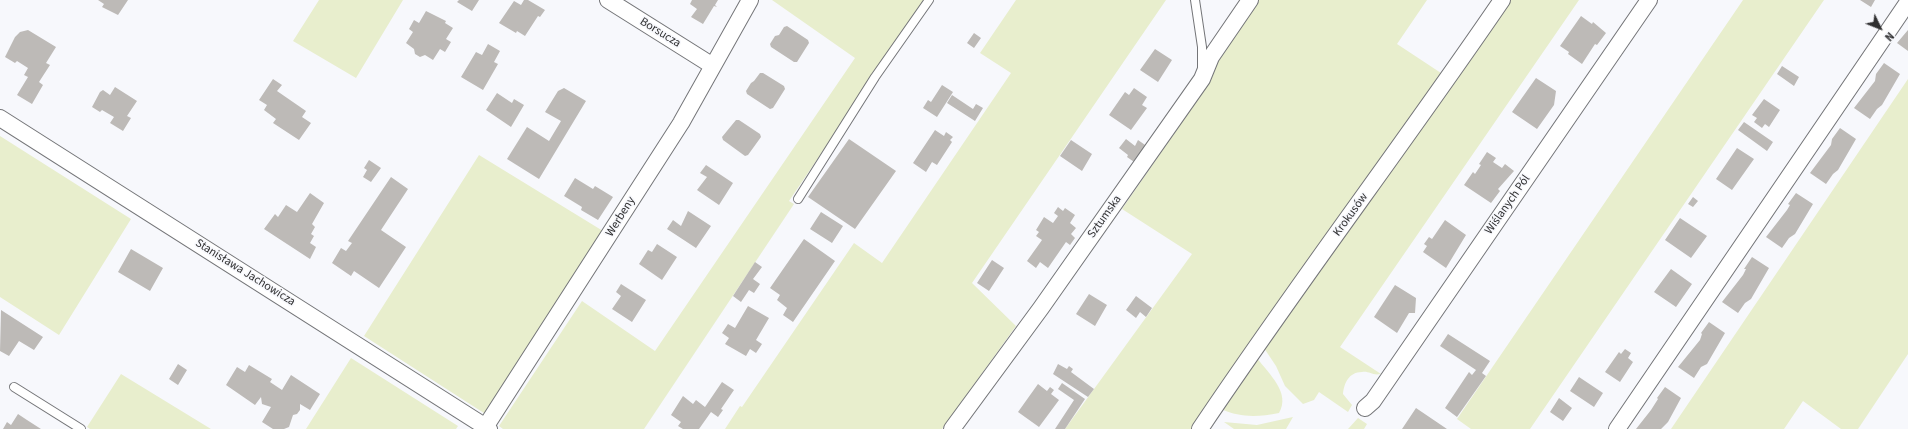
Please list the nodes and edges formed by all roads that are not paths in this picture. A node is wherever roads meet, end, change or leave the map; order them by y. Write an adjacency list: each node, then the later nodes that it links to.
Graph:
1 (608, 0): 9 (street, Borsucza)
2 (750, 0): 9 (street, Werbeny)
3 (929, 0): 12 (lane)
4 (1195, 0): 10 (lane)
5 (1250, 0): 10 (street, Sztumska)
6 (1502, 0): 18 (street, Krokusów)
7 (1650, 0): 14 (street, Wiślanych Pól)
8 (1908, 2): 19 (street)
9 (712, 66): 15 (street, Werbeny)
10 (1202, 79): 17 (street, Sztumska)
11 (0, 118): 15 (street, Stanisława Jachowicza)
12 (798, 199)
13 (14, 387): 16 (lane)
14 (1365, 408)
15 (486, 428)
16 (81, 429)
17 (952, 429)
18 (1200, 429)
19 (1617, 429)

